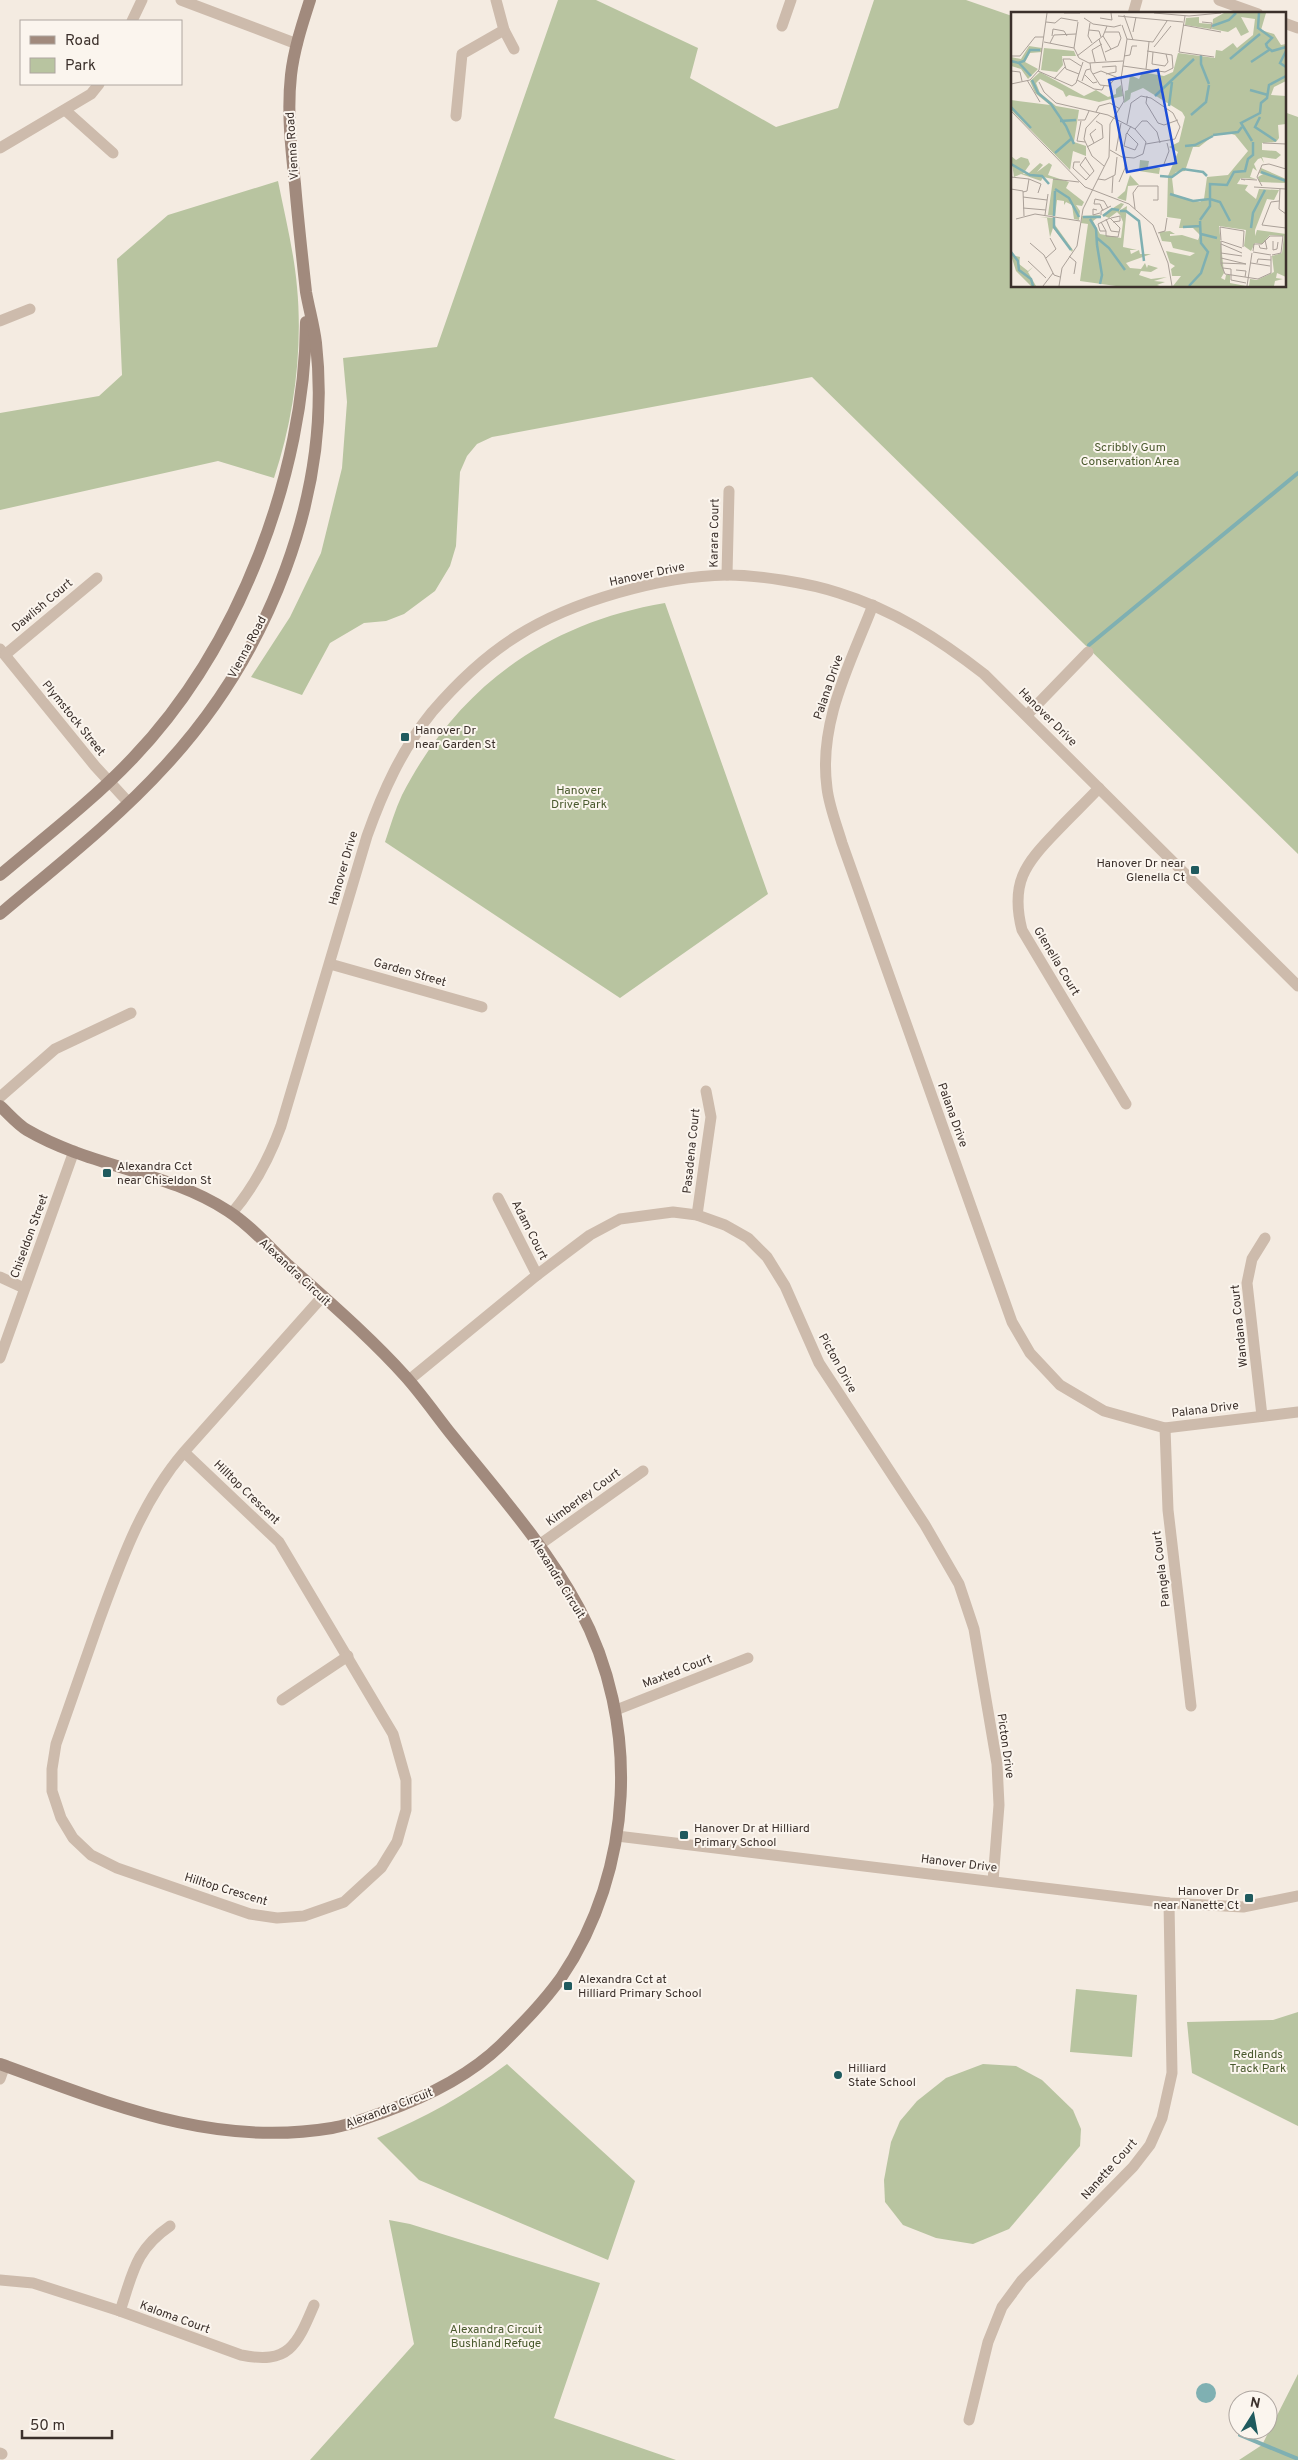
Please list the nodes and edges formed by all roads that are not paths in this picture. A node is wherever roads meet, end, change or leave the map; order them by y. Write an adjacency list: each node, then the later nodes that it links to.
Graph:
1 (142, 0): 8 (street)
2 (180, 0): 13 (street)
3 (310, 0): 13 (street, Vienna Road)
4 (496, 0): 12 (street)
5 (791, 0): 10 (street)
6 (1219, 0): 7 (street)
7 (1252, 12)
8 (132, 20)
9 (1286, 24): 11 (street)
10 (782, 26)
11 (1298, 28)
12 (504, 30): 14 (street); 17 (street)
13 (297, 44): 20 (street, Vienna Road)
14 (514, 49)
15 (98, 85): 16 (street)
16 (65, 110): 18 (street); 19 (street)
17 (456, 116)
18 (0, 148)
19 (113, 153)
20 (307, 294): 30 (street, Vienna Road); 32 (street, Vienna Road)
21 (30, 310): 22 (street)
22 (0, 321)
23 (729, 491): 24 (street, Karara Court)
24 (727, 575): 26 (street, Hanover Drive); 35 (street, Hanover Drive)
25 (97, 578): 27 (street, Dawlish Court)
26 (873, 605): 29 (street, Hanover Drive); 56 (street, Palana Drive)
27 (3, 651): 30 (street, Plymstock Street)
28 (1088, 652): 29 (street)
29 (1027, 715): 31 (street, Hanover Drive)
30 (110, 781): 32 (street, Plymstock Street); 33 (street, Vienna Road)
31 (1099, 788): 36 (street, Hanover Drive); 41 (street, Glenella Court)
32 (129, 802): 34 (street, Vienna Road)
33 (0, 875)
34 (0, 914)
35 (330, 964): 37 (street, Garden Street); 45 (street, Hanover Drive)
36 (1298, 986)
37 (482, 1007)
38 (131, 1013): 40 (street)
39 (706, 1091): 46 (street, Pasadena Court)
40 (0, 1097)
41 (1126, 1104)
42 (0, 1106): 43 (street, Alexandra Circuit)
43 (74, 1151): 45 (street, Alexandra Circuit); 50 (street, Chiseldon Street)
44 (498, 1198): 48 (street, Adam Court)
45 (232, 1214): 51 (street, Alexandra Circuit)
46 (697, 1215): 48 (street, Picton Drive); 66 (street, Picton Drive)
47 (1265, 1238): 55 (street, Wandana Court)
48 (538, 1275): 53 (street, Picton Drive)
49 (0, 1277): 50 (street)
50 (24, 1288): 52 (street, Chiseldon Street)
51 (323, 1296): 53 (street, Alexandra Circuit); 57 (street, Hilltop Crescent)
52 (0, 1358)
53 (409, 1380): 59 (street, Alexandra Circuit)
54 (1298, 1412): 55 (street, Palana Drive)
55 (1262, 1416): 56 (street, Palana Drive)
56 (1165, 1428): 63 (street, Pangela Court)
57 (184, 1452): 60 (street, Hilltop Crescent); 60 (street, Hilltop Crescent)
58 (643, 1471): 59 (street, Kimberley Court)
59 (539, 1545): 64 (street, Alexandra Circuit)
60 (348, 1656): 62 (street)
61 (748, 1658): 64 (street, Maxted Court)
62 (282, 1700)
63 (1191, 1706)
64 (616, 1710): 65 (street, Alexandra Circuit)
65 (617, 1836): 66 (street, Hanover Drive); 69 (street, Alexandra Circuit)
66 (993, 1881): 68 (street, Hanover Drive)
67 (1298, 1896): 68 (street, Hanover Drive)
68 (1169, 1903): 75 (street, Nanette Court)
69 (2, 2065): 70 (street)
70 (0, 2078)
71 (170, 2226): 74 (street)
72 (0, 2280): 74 (street, Kaloma Court)
73 (314, 2305): 74 (street, Kaloma Court)
74 (120, 2311)
75 (969, 2420)

